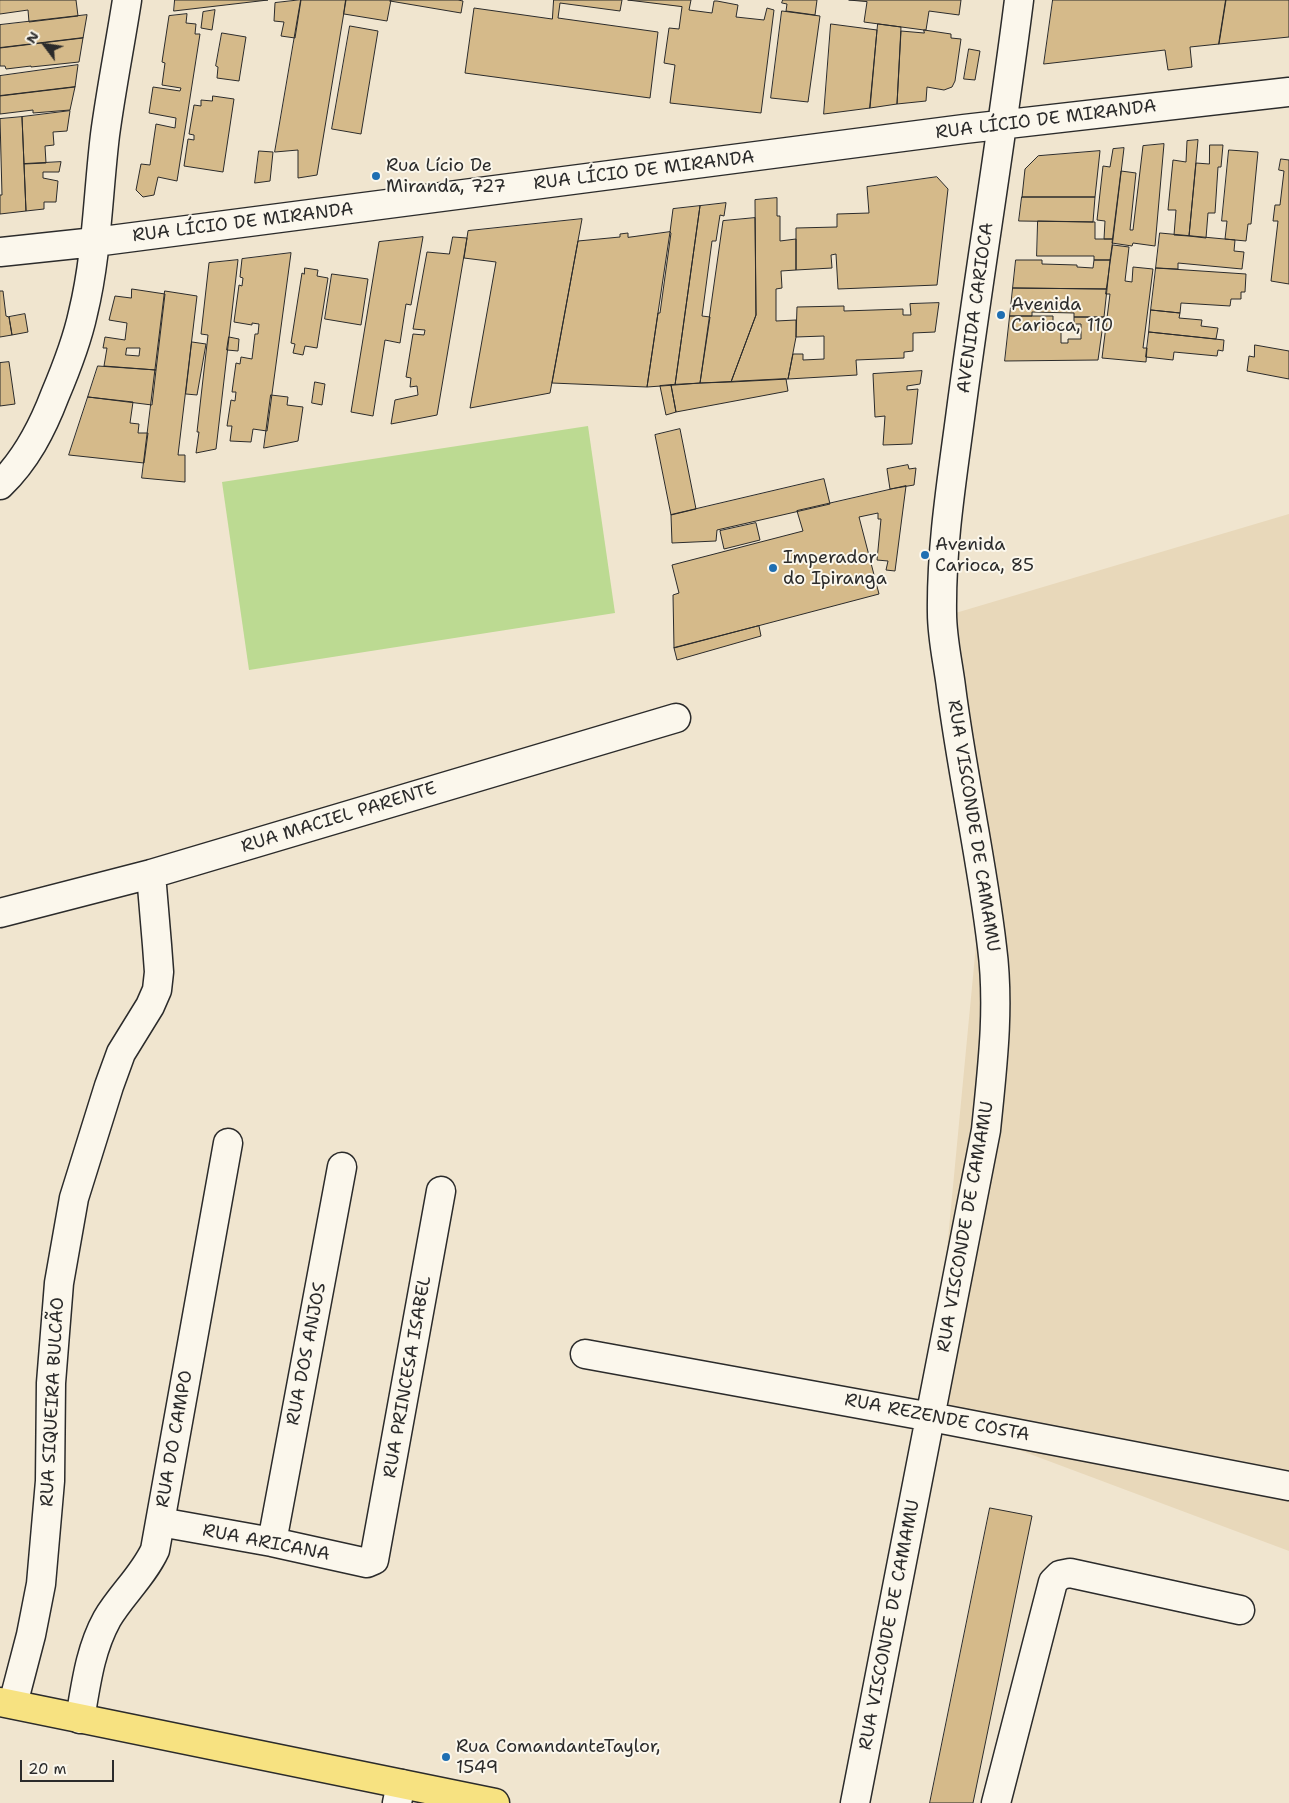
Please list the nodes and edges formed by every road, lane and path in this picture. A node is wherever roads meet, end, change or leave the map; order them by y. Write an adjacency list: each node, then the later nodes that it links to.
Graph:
1 (127, 0): 5 (street)
2 (1019, 0): 4 (street, AVENIDA CARIOCA)
3 (1289, 92): 4 (street, RUA LÍCIO DE MIRANDA)
4 (1003, 124): 5 (street, RUA LÍCIO DE MIRANDA); 8 (street, AVENIDA CARIOCA)
5 (95, 242): 6 (street, RUA LÍCIO DE MIRANDA); 7 (street)
6 (0, 252)
7 (0, 485)
8 (942, 616): 16 (street, RUA VISCONDE DE CAMAMU)
9 (676, 718): 10 (street, RUA MACIEL PARENTE)
10 (151, 874): 11 (street, RUA MACIEL PARENTE); 22 (street, RUA SIQUEIRA BULCÃO)
11 (0, 913)
12 (228, 1143): 18 (street, RUA DO CAMPO)
13 (342, 1167): 19 (street, RUA DOS ANJOS)
14 (441, 1190): 20 (street, RUA PRINCESA ISABEL)
15 (585, 1354): 16 (street, RUA REZENDE COSTA)
16 (931, 1417): 17 (street, RUA REZENDE COSTA); 26 (street, RUA VISCONDE DE CAMAMU)
17 (1289, 1486)
18 (160, 1522): 19 (street, RUA ARICANA); 23 (street, RUA DO CAMPO)
19 (272, 1542): 20 (street, RUA ARICANA)
20 (371, 1562)
21 (1240, 1610): 27 (street)
22 (6, 1703): 23 (main road)
23 (80, 1718): 24 (main road)
24 (399, 1794): 25 (main road)
25 (496, 1803)
26 (855, 1803)
27 (996, 1803)

